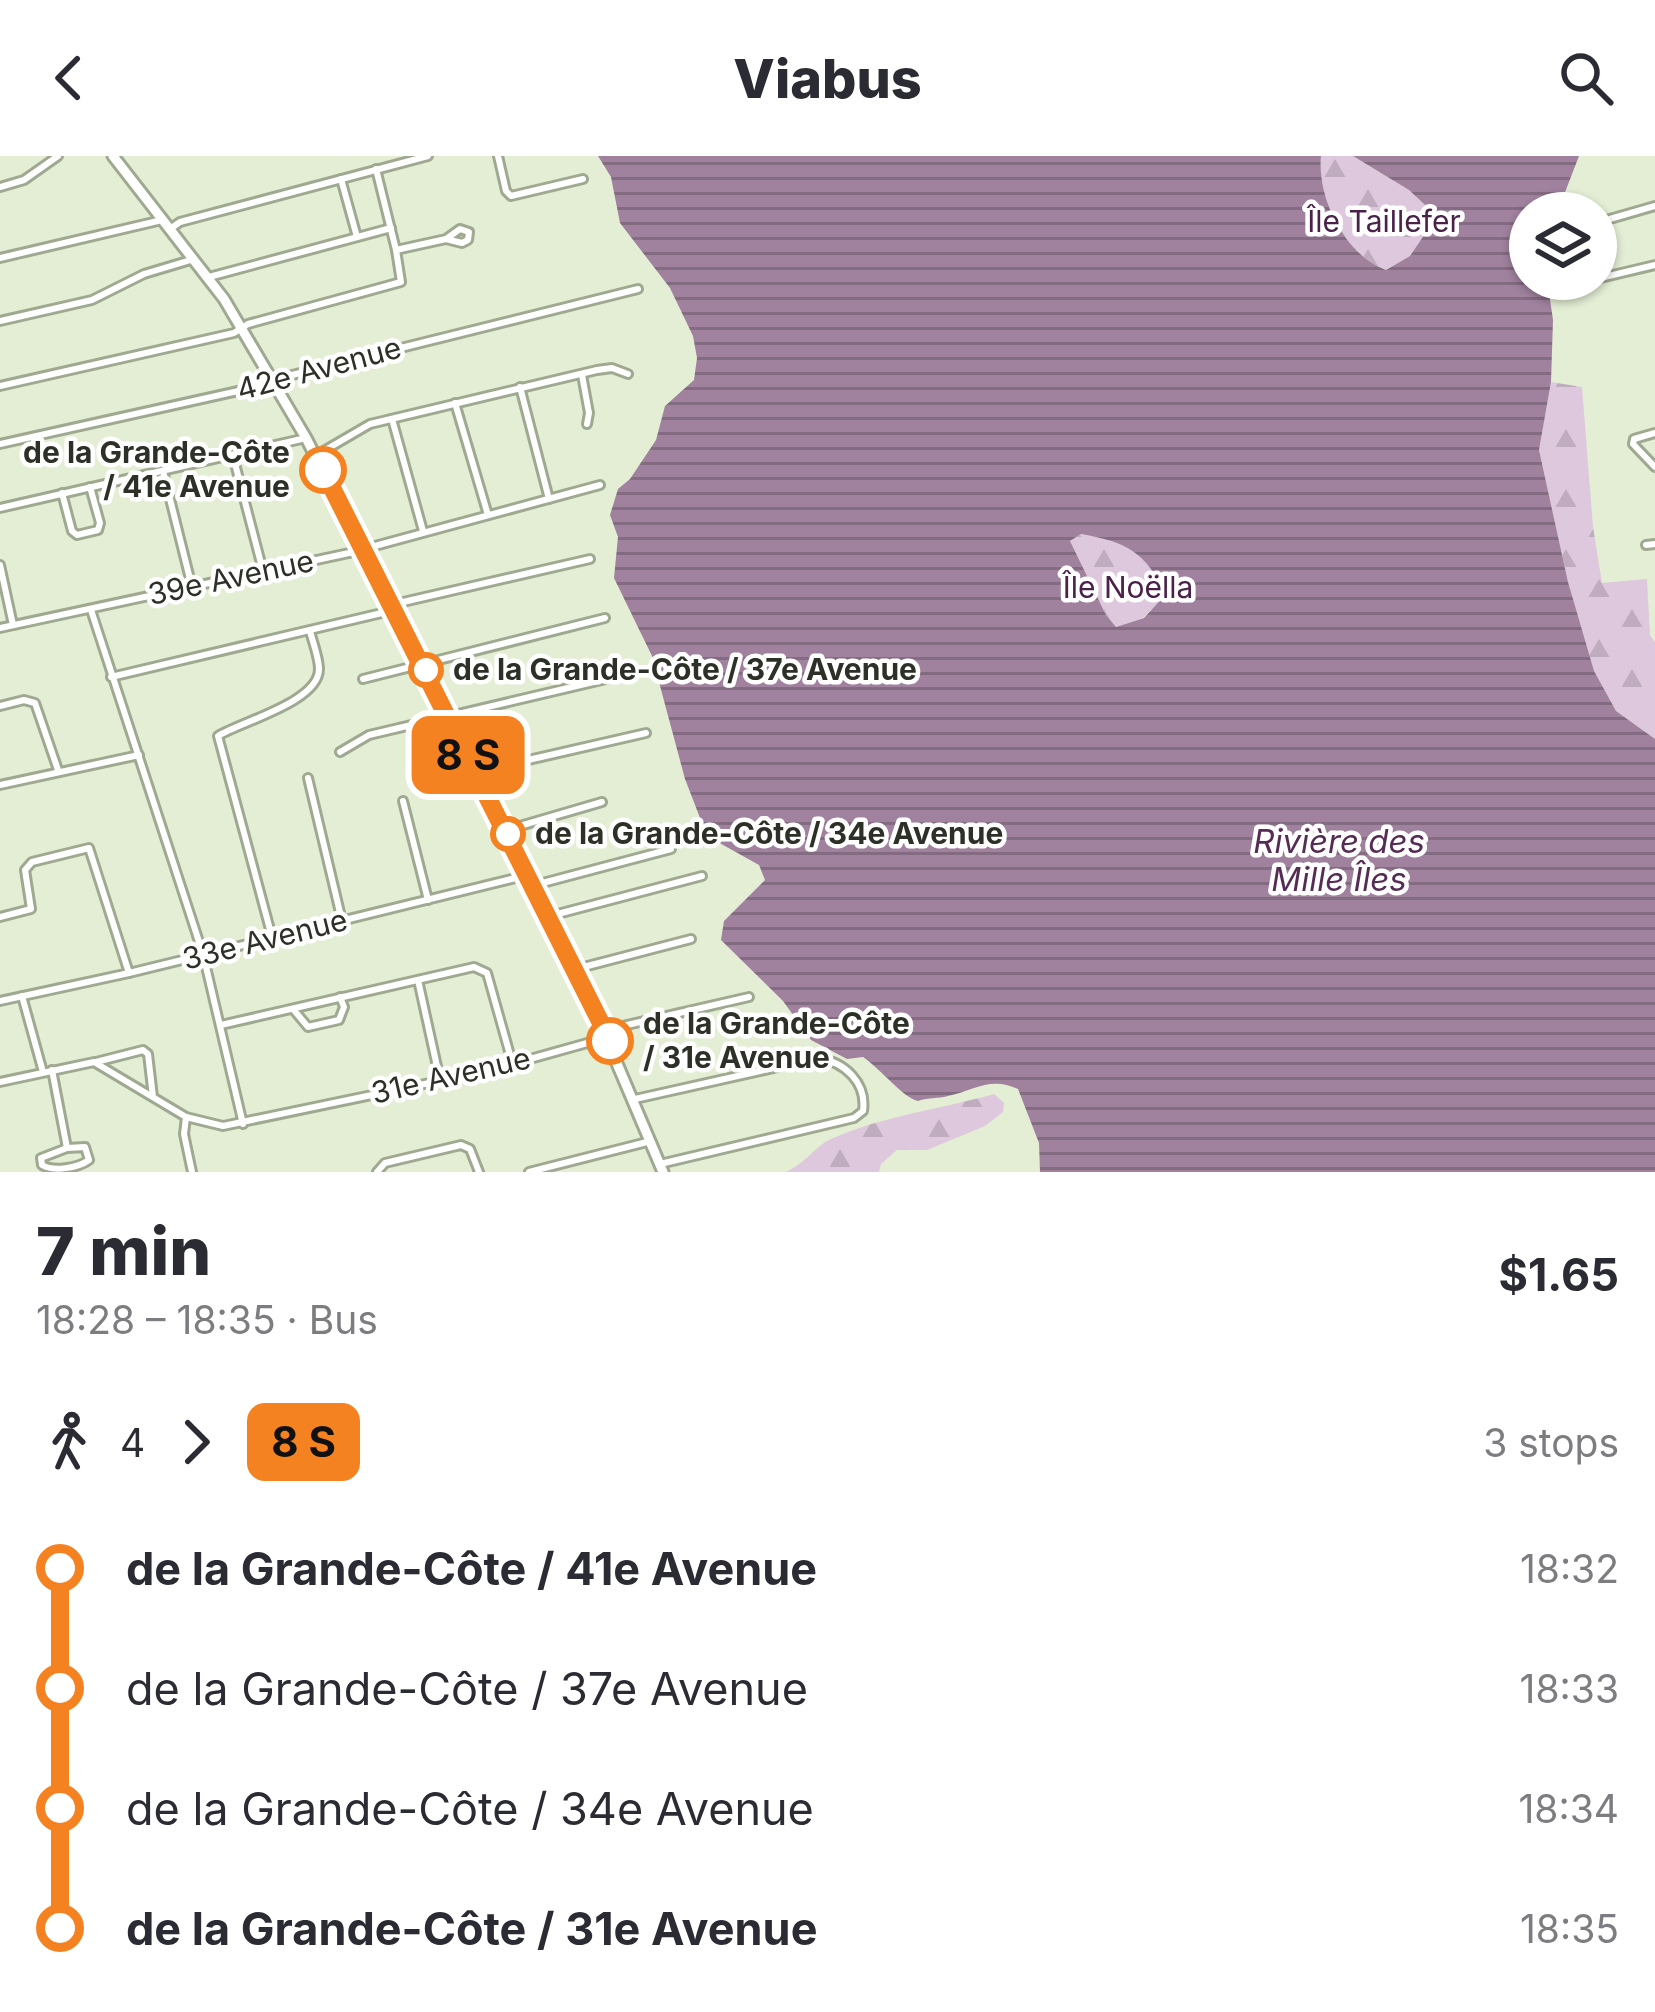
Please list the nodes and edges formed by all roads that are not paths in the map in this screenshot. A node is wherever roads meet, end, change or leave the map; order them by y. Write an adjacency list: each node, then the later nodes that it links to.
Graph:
1 (58, 156): 8 (street)
2 (113, 156): 11 (main road)
3 (428, 156): 5 (street)
4 (498, 156): 7 (street)
5 (376, 170): 6 (street); 12 (street)
6 (341, 178): 11 (street); 13 (street)
7 (583, 179)
8 (0, 185)
9 (1655, 206): 10 (street)
10 (1617, 217)
11 (166, 224): 16 (street); 17 (main road)
12 (391, 228): 13 (street); 15 (street)
13 (357, 237): 20 (street)
14 (446, 238): 15 (street)
15 (396, 250): 23 (street)
16 (0, 258)
17 (194, 259): 20 (main road); 22 (street)
18 (1655, 265): 19 (street)
19 (1617, 274)
20 (208, 278): 23 (main road)
21 (638, 289): 26 (street, 42e Avenue)
22 (0, 321)
23 (243, 328): 26 (main road); 27 (street)
24 (582, 374): 25 (street); 28 (street); 31 (street)
25 (628, 374)
26 (274, 381): 33 (main road); 34 (street, 42e Avenue)
27 (0, 386)
28 (520, 387): 29 (street); 42 (street)
29 (455, 403): 30 (street); 44 (street)
30 (392, 419): 36 (street); 45 (street)
31 (587, 424)
32 (1655, 433): 37 (street)
33 (306, 438): 35 (street); 36 (main road)
34 (0, 444)
35 (232, 456): 38 (street); 49 (street)
36 (315, 456): 46 (main road)
37 (1655, 467)
38 (163, 471): 40 (street); 50 (street)
39 (600, 485): 42 (street, 39e Avenue)
40 (90, 487): 41 (street); 41 (street)
41 (62, 493): 43 (street)
42 (549, 499): 44 (street, 39e Avenue)
43 (0, 508)
44 (488, 514): 45 (street, 39e Avenue)
45 (423, 531): 46 (street, 39e Avenue)
46 (364, 549): 49 (street, 39e Avenue); 51 (main road)
47 (590, 559): 51 (street)
48 (0, 565): 54 (street)
49 (263, 571): 50 (street, 39e Avenue)
50 (192, 586): 52 (street, 39e Avenue)
51 (394, 608): 56 (street); 57 (main road)
52 (90, 609): 54 (street, 39e Avenue); 59 (street)
53 (605, 618): 57 (street)
54 (13, 625): 55 (street, 39e Avenue)
55 (0, 628)
56 (310, 630): 59 (street); 80 (street)
57 (422, 663): 60 (street); 62 (main road)
58 (619, 676): 62 (street)
59 (110, 677): 65 (street)
60 (363, 679)
61 (0, 706): 66 (street)
62 (450, 717): 64 (street); 67 (main road)
63 (646, 733): 67 (street)
64 (340, 752)
65 (139, 754): 66 (street); 82 (street)
66 (58, 770): 69 (street)
67 (476, 772): 72 (main road)
68 (308, 778): 79 (street)
69 (0, 785)
70 (403, 801): 76 (street)
71 (602, 802): 72 (street)
72 (506, 830): 75 (main road)
73 (671, 849): 75 (street, 33e Avenue)
74 (701, 876): 77 (street)
75 (531, 880): 76 (street, 33e Avenue); 77 (main road)
76 (428, 900): 79 (street, 33e Avenue)
77 (550, 916): 83 (main road)
78 (0, 917): 84 (street)
79 (342, 921): 80 (street, 33e Avenue)
80 (272, 937): 82 (street, 33e Avenue)
81 (691, 939): 83 (street)
82 (203, 954): 84 (street, 33e Avenue); 91 (street)
83 (576, 969): 92 (main road)
84 (129, 973): 86 (street, 33e Avenue)
85 (418, 980): 87 (street); 94 (street); 96 (street)
86 (22, 996): 89 (street, 33e Avenue); 95 (street)
87 (340, 997): 90 (street); 90 (street)
88 (749, 997): 92 (street, 31e Avenue)
89 (0, 1000)
90 (293, 1009): 91 (street)
91 (221, 1025): 101 (street)
92 (607, 1034): 94 (street, 31e Avenue); 99 (main road)
93 (94, 1062): 95 (street); 98 (street, 31e Avenue); 98 (street)
94 (512, 1062): 96 (street, 31e Avenue)
95 (48, 1071): 97 (street); 103 (street)
96 (440, 1080): 101 (street, 31e Avenue)
97 (0, 1082)
98 (153, 1097): 100 (street, 31e Avenue)
99 (634, 1099): 102 (main road); 104 (street)
100 (186, 1117): 101 (street, 31e Avenue); 105 (street)
101 (244, 1124)
102 (652, 1141): 104 (main road); 108 (street)
103 (67, 1148): 103 (street)
104 (662, 1168)
105 (192, 1172)
106 (377, 1172): 107 (street)
107 (479, 1172)
108 (530, 1172)

